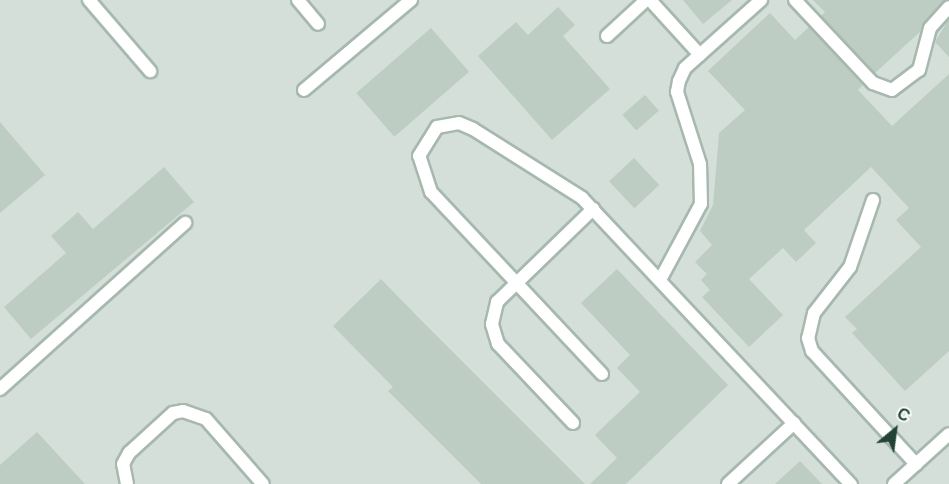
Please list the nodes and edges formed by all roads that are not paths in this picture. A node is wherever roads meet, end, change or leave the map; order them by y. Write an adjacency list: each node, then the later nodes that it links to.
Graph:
1 (89, 0): 11 (lane)
2 (298, 0): 8 (lane)
3 (411, 0): 12 (lane)
4 (648, 0): 9 (lane); 10 (lane)
5 (761, 0): 10 (lane)
6 (795, 0): 7 (lane)
7 (949, 8)
8 (318, 24)
9 (607, 36)
10 (700, 55): 16 (lane)
11 (150, 71)
12 (304, 90)
13 (873, 200): 23 (lane)
14 (593, 209): 16 (lane); 17 (lane); 17 (lane)
15 (185, 223): 19 (lane)
16 (660, 280): 21 (lane)
17 (516, 282): 18 (lane); 20 (lane)
18 (602, 374)
19 (0, 389)
20 (573, 423)
21 (794, 423): 26 (lane); 27 (lane)
22 (949, 434): 23 (lane)
23 (916, 464): 28 (lane)
24 (127, 484): 25 (lane)
25 (263, 484)
26 (728, 484)
27 (851, 484)
28 (894, 484)

